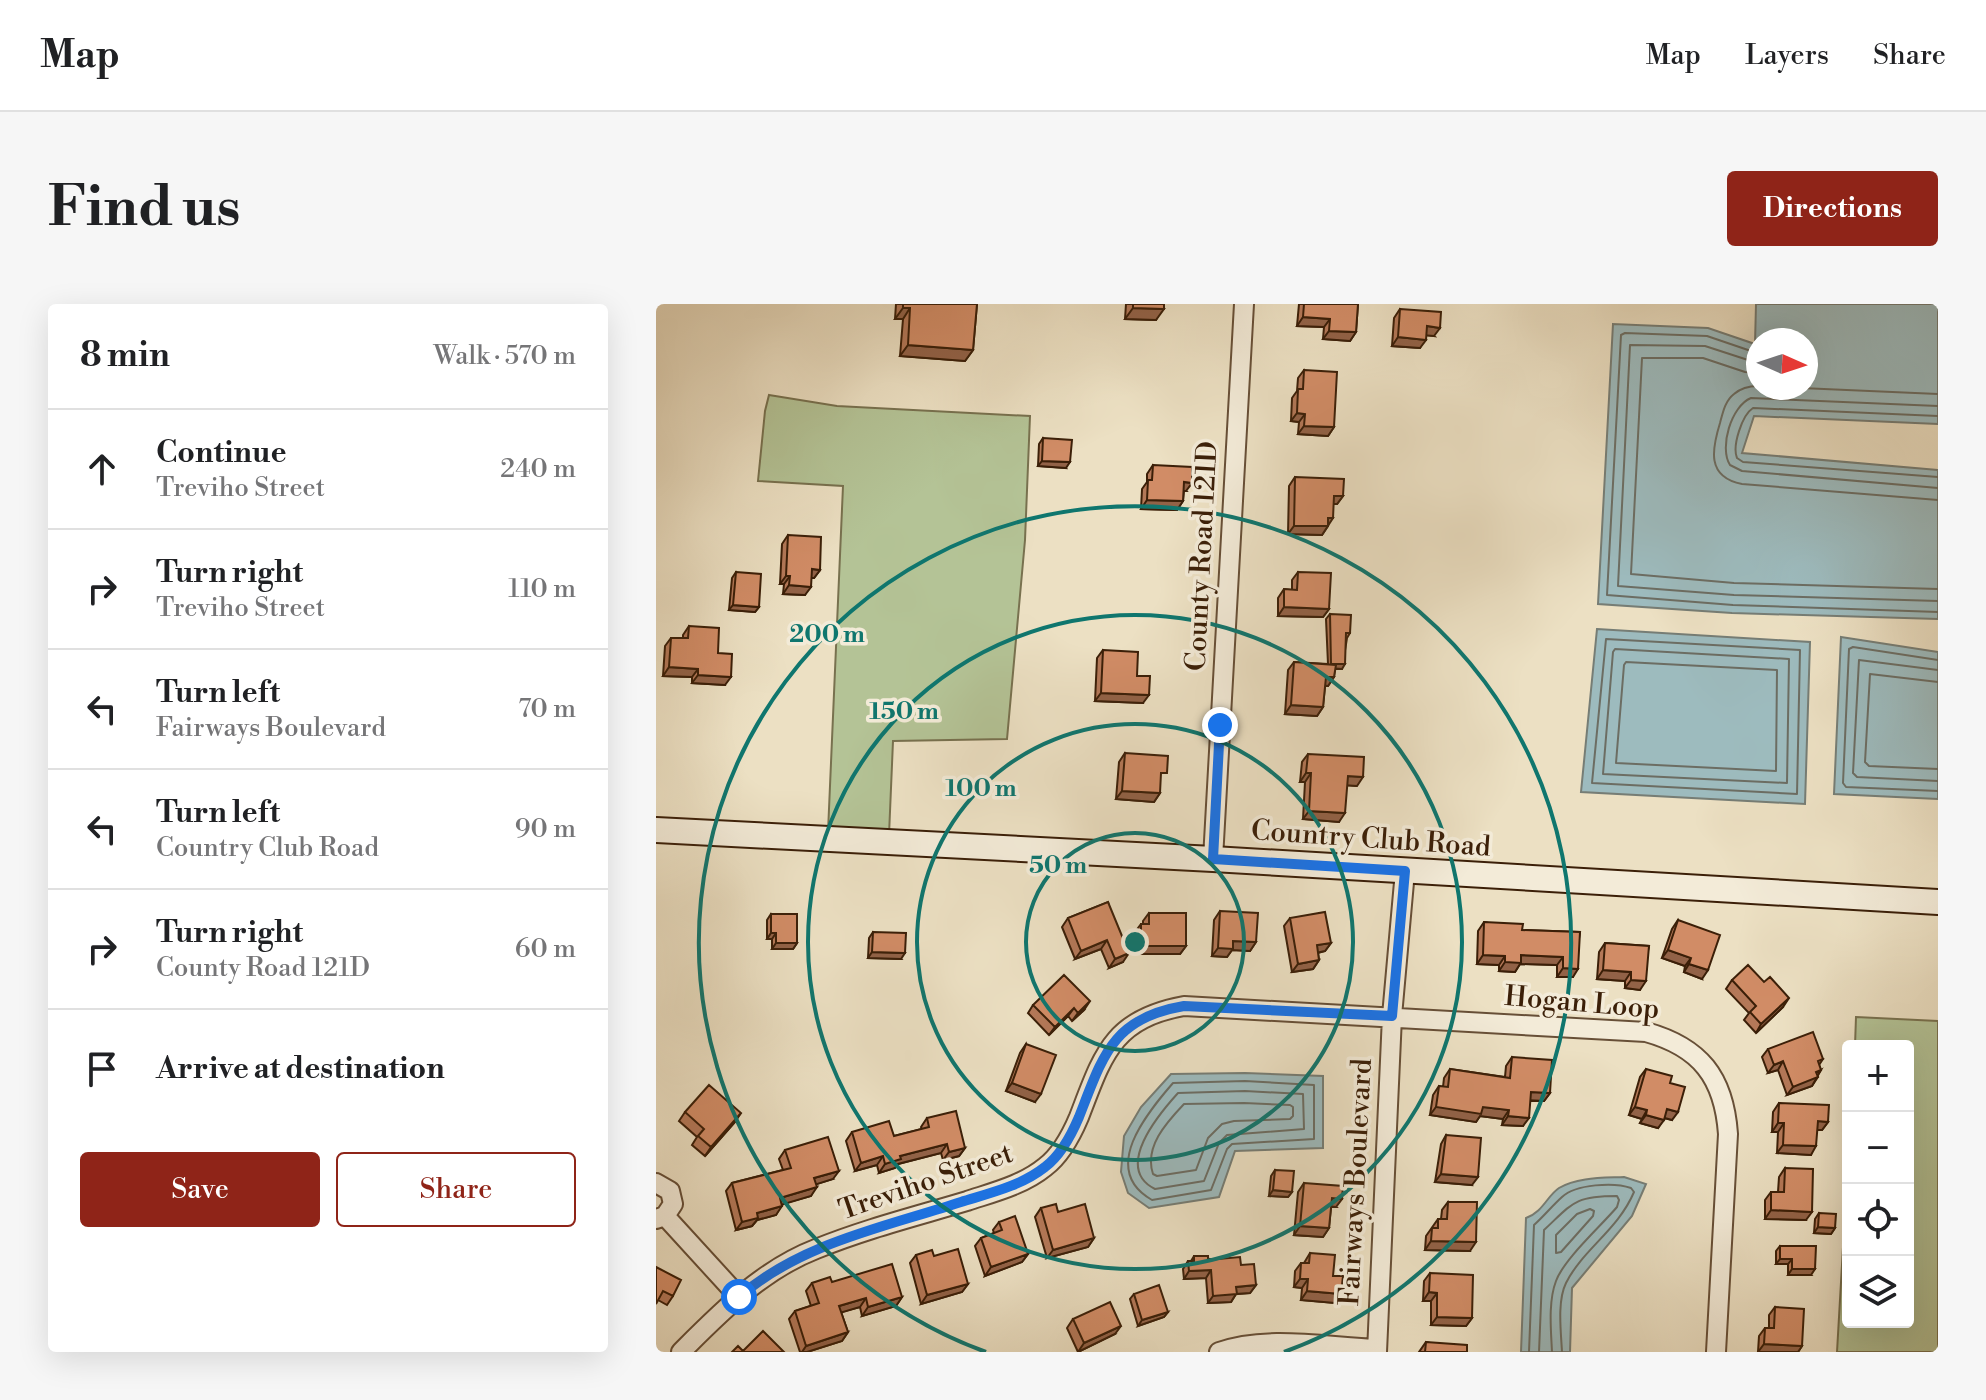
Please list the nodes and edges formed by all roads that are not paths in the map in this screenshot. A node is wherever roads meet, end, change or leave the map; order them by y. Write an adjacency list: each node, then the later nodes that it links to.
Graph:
1 (1244, 304): 3 (street, County Road 121D)
2 (656, 830): 3 (street, Country Club Road)
3 (1213, 859): 4 (street, Country Club Road)
4 (1405, 871): 5 (street, Country Club Road); 6 (street, Fairways Boulevard)
5 (1938, 902)
6 (1392, 1016): 9 (street, Treviho Street); 10 (street, Fairways Boulevard); 13 (street, Hogan Loop)
7 (656, 1183): 8 (street)
8 (661, 1217): 9 (street)
9 (739, 1297): 11 (street, Treviho Street)
10 (1377, 1351): 12 (street)
11 (681, 1352)
12 (1219, 1352)
13 (1716, 1352)

